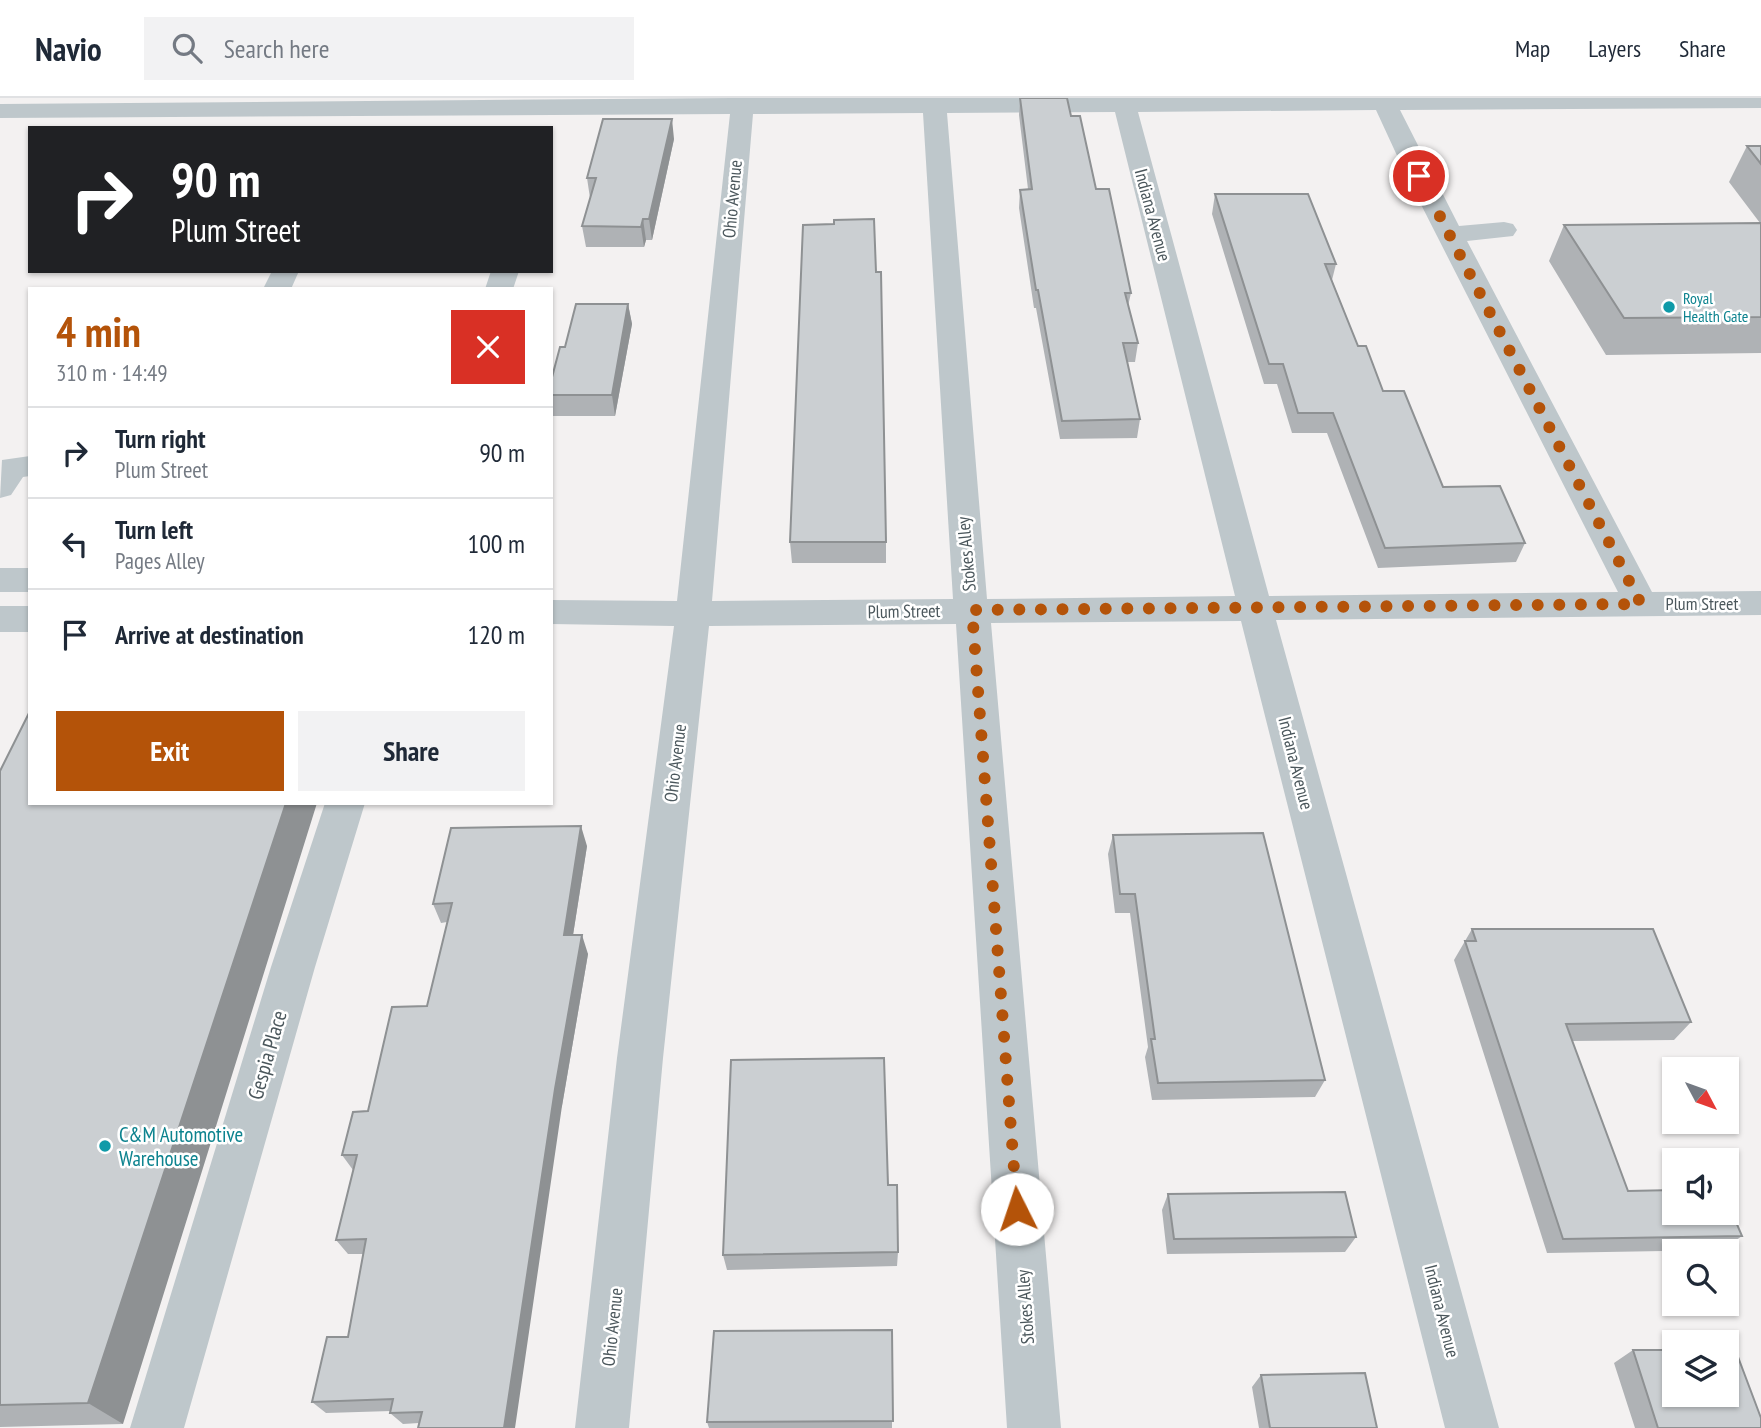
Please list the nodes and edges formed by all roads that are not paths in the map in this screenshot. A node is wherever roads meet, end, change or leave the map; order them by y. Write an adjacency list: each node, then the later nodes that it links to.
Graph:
1 (1383, 101): 2 (street); 4 (street); 10 (street)
2 (1761, 101)
3 (934, 102): 4 (street); 5 (street); 18 (street, Stokes Alley)
4 (1124, 102): 17 (street, Indiana Avenue)
5 (742, 103): 7 (street); 20 (street, Ohio Avenue)
6 (0, 111): 8 (street)
7 (552, 111): 8 (street)
8 (365, 112)
9 (1504, 230): 10 (street)
10 (1450, 235): 16 (street)
11 (28, 466): 12 (street)
12 (0, 488)
13 (0, 580): 14 (street)
14 (28, 580)
15 (1761, 603): 16 (street, Plum Street)
16 (1641, 604): 17 (street, Plum Street)
17 (1256, 606): 18 (street, Plum Street); 27 (street, Indiana Avenue)
18 (972, 610): 20 (street, Plum Street); 26 (street, Stokes Alley)
19 (553, 612): 20 (street, Plum Street)
20 (693, 614): 25 (street, Ohio Avenue)
21 (0, 619): 22 (street)
22 (28, 619)
23 (344, 805): 24 (street, Gespia Place)
24 (157, 1428)
25 (602, 1428)
26 (1034, 1428)
27 (1472, 1428)

